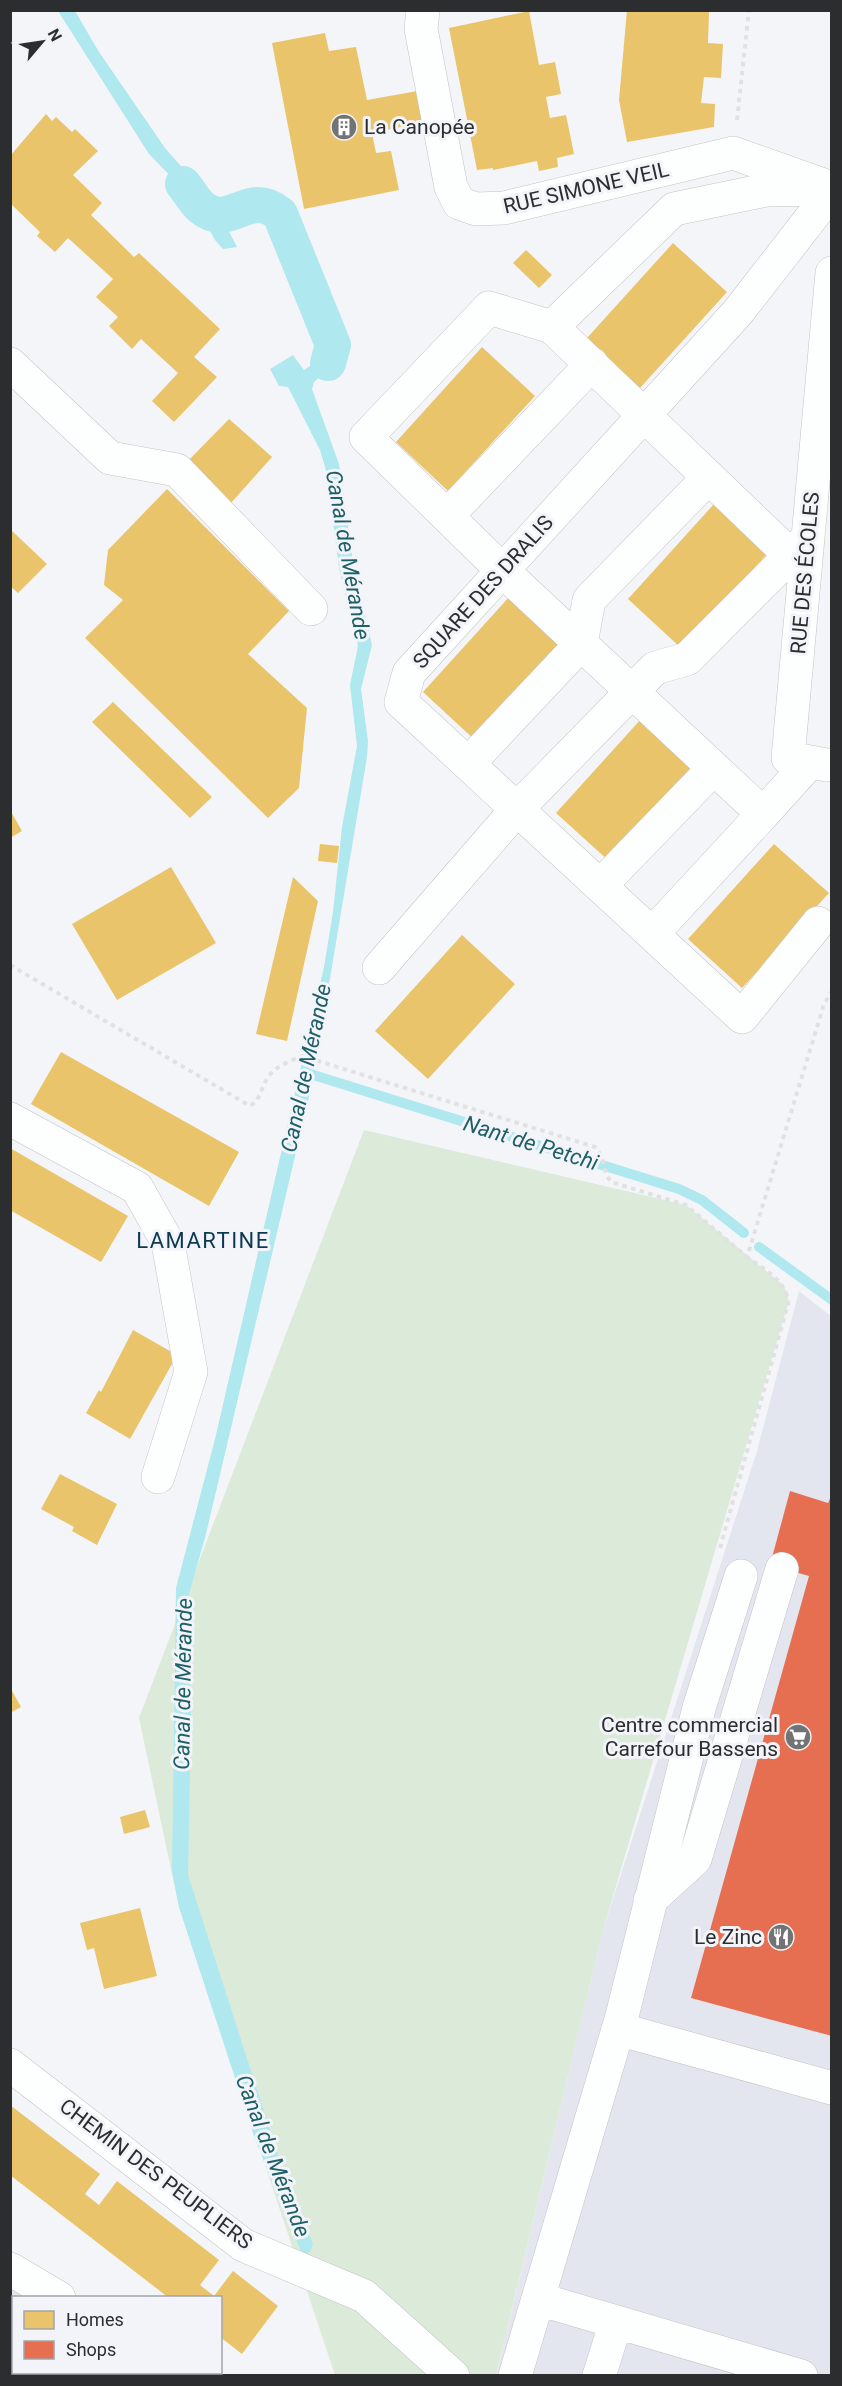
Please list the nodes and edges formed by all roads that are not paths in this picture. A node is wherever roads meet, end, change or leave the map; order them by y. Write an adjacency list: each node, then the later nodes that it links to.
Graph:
1 (423, 10): 2 (street, RUE SIMONE VEIL)
2 (831, 189): 4 (street); 7 (street, SQUARE DES DRALIS)
3 (831, 273): 10 (street, RUE DES ÉCOLES)
4 (552, 327): 6 (street); 9 (street)
5 (10, 364): 12 (street)
6 (592, 364): 7 (street); 9 (street)
7 (645, 414): 8 (street); 11 (street, SQUARE DES DRALIS)
8 (709, 477): 10 (street); 13 (street)
9 (447, 516): 11 (street)
10 (800, 547): 14 (street); 16 (street, RUE DES ÉCOLES)
11 (503, 571): 13 (street); 15 (street, SQUARE DES DRALIS)
12 (311, 609)
13 (581, 644): 14 (street); 15 (street)
14 (633, 691): 17 (street); 18 (street)
15 (468, 764): 18 (street, SQUARE DES DRALIS)
16 (821, 764): 19 (street)
17 (714, 768): 19 (street); 20 (street)
18 (517, 809): 20 (street, SQUARE DES DRALIS); 23 (street)
19 (763, 814): 22 (street)
20 (600, 886): 22 (street, SQUARE DES DRALIS)
21 (818, 923): 22 (street, SQUARE DES DRALIS)
22 (652, 934)
23 (378, 968)
24 (10, 1119): 25 (street)
25 (158, 1477)
26 (729, 1567): 28 (street)
27 (782, 1569): 28 (street)
28 (650, 1900): 29 (street)
29 (618, 2029): 31 (street); 35 (street)
30 (10, 2064): 37 (street, CHEMIN DES PEUPLIERS)
31 (831, 2088)
32 (10, 2269): 33 (street); 34 (street)
33 (38, 2296)
34 (56, 2296)
35 (538, 2299): 36 (street); 38 (street)
36 (616, 2322): 39 (street); 40 (street)
37 (453, 2376)
38 (514, 2376)
39 (599, 2376)
40 (801, 2376)

